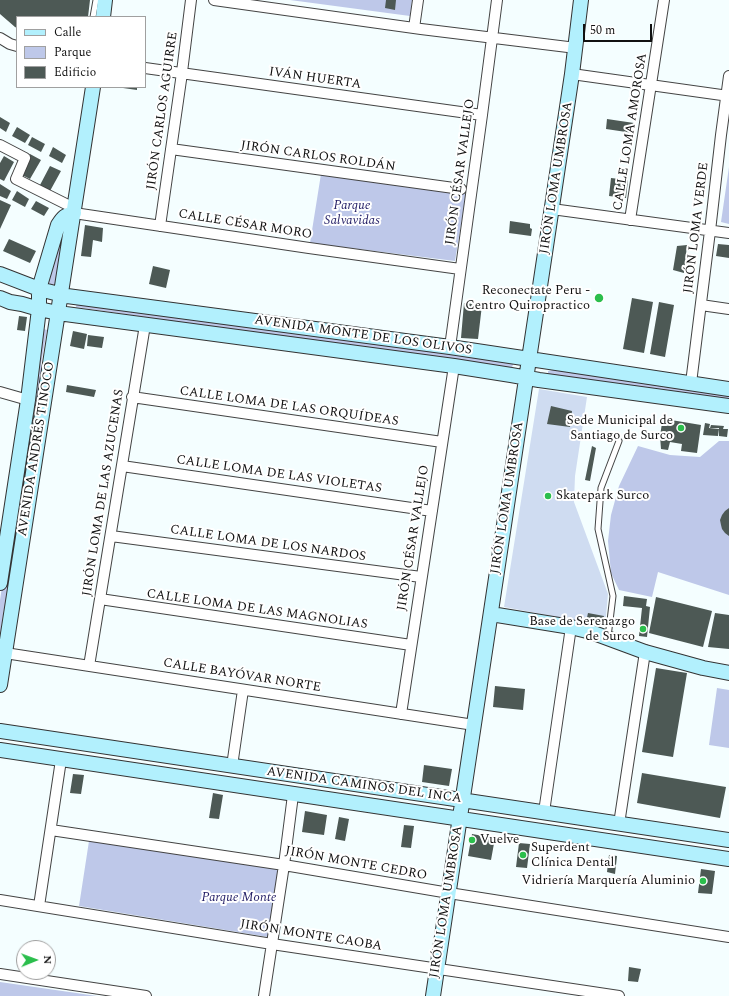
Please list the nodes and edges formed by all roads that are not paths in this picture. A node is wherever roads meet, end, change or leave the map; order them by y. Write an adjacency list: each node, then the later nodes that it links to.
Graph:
1 (96, 0): 9 (lane)
2 (105, 0): 10 (street)
3 (191, 0): 17 (street, JIRÓN CARLOS AGUIRRE)
4 (214, 0): 11 (street)
5 (418, 0): 11 (street)
6 (497, 0): 13 (street, JIRÓN CÉSAR VALLEJO)
7 (581, 0): 15 (street, JIRÓN LOMA UMBROSA)
8 (664, 0): 20 (street, CALLE LOMA AMOROSA)
9 (93, 16)
10 (103, 16)
11 (414, 28): 13 (street)
12 (0, 38): 14 (street)
13 (491, 38): 15 (street); 23 (street, JIRÓN CÉSAR VALLEJO)
14 (16, 46)
15 (576, 48): 18 (street, JIRÓN LOMA UMBROSA)
16 (146, 68): 17 (street, IVÁN HUERTA)
17 (182, 74): 23 (street, IVÁN HUERTA); 25 (street, JIRÓN CARLOS AGUIRRE)
18 (572, 74): 20 (street); 27 (street, JIRÓN LOMA UMBROSA)
19 (729, 76): 22 (street, JIRÓN LOMA VERDE)
20 (651, 86): 22 (street); 29 (street, CALLE LOMA AMOROSA)
21 (92, 88): 28 (street, AVENIDA ANDRÉS TINOCO)
22 (727, 96): 31 (street, JIRÓN LOMA VERDE)
23 (482, 116): 33 (street, JIRÓN CÉSAR VALLEJO)
24 (0, 145): 28 (street, CALLE CÉSAR MORO)
25 (171, 149): 26 (street, JIRÓN CARLOS ROLDÁN); 30 (street, JIRÓN CARLOS AGUIRRE)
26 (461, 189)
27 (552, 209): 29 (street); 44 (street, JIRÓN LOMA UMBROSA)
28 (74, 211): 30 (street, CALLE CÉSAR MORO); 35 (street, AVENIDA ANDRÉS TINOCO); 36 (street, AVENIDA ANDRÉS TINOCO)
29 (630, 220): 31 (street)
30 (160, 226): 33 (street, CALLE CÉSAR MORO)
31 (710, 230): 32 (street); 38 (street, JIRÓN LOMA VERDE)
32 (729, 233)
33 (460, 269): 43 (street, JIRÓN CÉSAR VALLEJO)
34 (0, 274): 35 (street, AVENIDA MONTE DE LOS OLIVOS)
35 (39, 289): 36 (street, AVENIDA MONTE DE LOS OLIVOS); 39 (street, AVENIDA ANDRÉS TINOCO)
36 (60, 295): 41 (street, AVENIDA ANDRÉS TINOCO); 43 (street, AVENIDA MONTE DE LOS OLIVOS)
37 (0, 298): 39 (street, AVENIDA MONTE DE LOS OLIVOS)
38 (701, 305): 40 (street); 47 (street, JIRÓN LOMA VERDE)
39 (40, 309): 41 (street, AVENIDA MONTE DE LOS OLIVOS); 51 (street, AVENIDA ANDRÉS TINOCO)
40 (729, 309)
41 (58, 313): 42 (street, AVENIDA MONTE DE LOS OLIVOS); 66 (street, AVENIDA ANDRÉS TINOCO)
42 (145, 325): 45 (street, AVENIDA MONTE DE LOS OLIVOS); 50 (street, JIRÓN LOMA DE LAS AZUCENAS)
43 (450, 347): 44 (street, AVENIDA MONTE DE LOS OLIVOS)
44 (529, 359): 46 (street, JIRÓN LOMA UMBROSA); 47 (street, AVENIDA MONTE DE LOS OLIVOS)
45 (454, 366): 46 (street, AVENIDA MONTE DE LOS OLIVOS); 54 (street, JIRÓN CÉSAR VALLEJO)
46 (526, 377): 52 (street, AVENIDA MONTE DE LOS OLIVOS); 61 (street, JIRÓN LOMA UMBROSA)
47 (691, 383): 48 (street, AVENIDA MONTE DE LOS OLIVOS)
48 (729, 389)
49 (0, 392): 51 (street)
50 (132, 397): 54 (street, CALLE LOMA DE LAS ORQUÍDEAS); 55 (street, JIRÓN LOMA DE LAS AZUCENAS)
51 (28, 400): 59 (street, AVENIDA ANDRÉS TINOCO)
52 (729, 406)
53 (619, 441): 63 (lane)
54 (442, 442): 56 (street, JIRÓN CÉSAR VALLEJO)
55 (122, 466): 56 (street, CALLE LOMA DE LAS VIOLETAS); 57 (street, JIRÓN LOMA DE LAS AZUCENAS)
56 (432, 511): 58 (street, JIRÓN CÉSAR VALLEJO)
57 (111, 536): 58 (street, CALLE LOMA DE LOS NARDOS); 60 (street, JIRÓN LOMA DE LAS AZUCENAS)
58 (421, 577): 64 (street, JIRÓN CÉSAR VALLEJO)
59 (0, 583)
60 (100, 600): 64 (street, CALLE LOMA DE LAS MAGNOLIAS); 67 (street, JIRÓN LOMA DE LAS AZUCENAS)
61 (491, 614): 62 (street); 72 (street, JIRÓN LOMA UMBROSA)
62 (571, 627): 63 (street); 79 (street)
63 (607, 638): 65 (street)
64 (411, 645): 71 (street, JIRÓN CÉSAR VALLEJO)
65 (645, 652): 68 (street); 81 (street)
66 (5, 653): 67 (street, CALLE BAYÓVAR NORTE); 69 (street, AVENIDA ANDRÉS TINOCO)
67 (89, 666): 70 (street, CALLE BAYÓVAR NORTE)
68 (729, 673)
69 (0, 685)
70 (243, 690): 71 (street, CALLE BAYÓVAR NORTE); 76 (street)
71 (401, 714): 72 (street, CALLE BAYÓVAR NORTE)
72 (474, 725): 78 (street, JIRÓN LOMA UMBROSA)
73 (0, 731): 76 (street, AVENIDA CAMINOS DEL INCA)
74 (0, 750): 75 (street, AVENIDA CAMINOS DEL INCA)
75 (61, 760): 77 (street, AVENIDA CAMINOS DEL INCA); 82 (street)
76 (232, 766): 78 (street, AVENIDA CAMINOS DEL INCA)
77 (293, 795): 80 (street, AVENIDA CAMINOS DEL INCA); 85 (street)
78 (463, 800): 79 (street, AVENIDA CAMINOS DEL INCA); 80 (street, JIRÓN LOMA UMBROSA)
79 (544, 812): 81 (street, AVENIDA CAMINOS DEL INCA)
80 (460, 820): 84 (street, AVENIDA CAMINOS DEL INCA); 86 (street, JIRÓN LOMA UMBROSA)
81 (619, 824): 83 (street, AVENIDA CAMINOS DEL INCA)
82 (50, 830): 85 (street, JIRÓN MONTE CEDRO); 88 (street)
83 (729, 840)
84 (729, 859)
85 (284, 865): 86 (street, JIRÓN MONTE CEDRO); 90 (street)
86 (449, 893): 89 (street, JIRÓN MONTE CEDRO); 91 (street, JIRÓN LOMA UMBROSA)
87 (0, 900): 88 (street, JIRÓN MONTE CAOBA)
88 (39, 906): 90 (street, JIRÓN MONTE CAOBA)
89 (729, 937)
90 (272, 944): 91 (street, JIRÓN MONTE CAOBA); 94 (street)
91 (437, 969): 95 (street, JIRÓN LOMA UMBROSA); 96 (street, JIRÓN MONTE CAOBA)
92 (0, 974): 93 (street)
93 (146, 996)
94 (264, 996)
95 (433, 996)
96 (619, 996)

